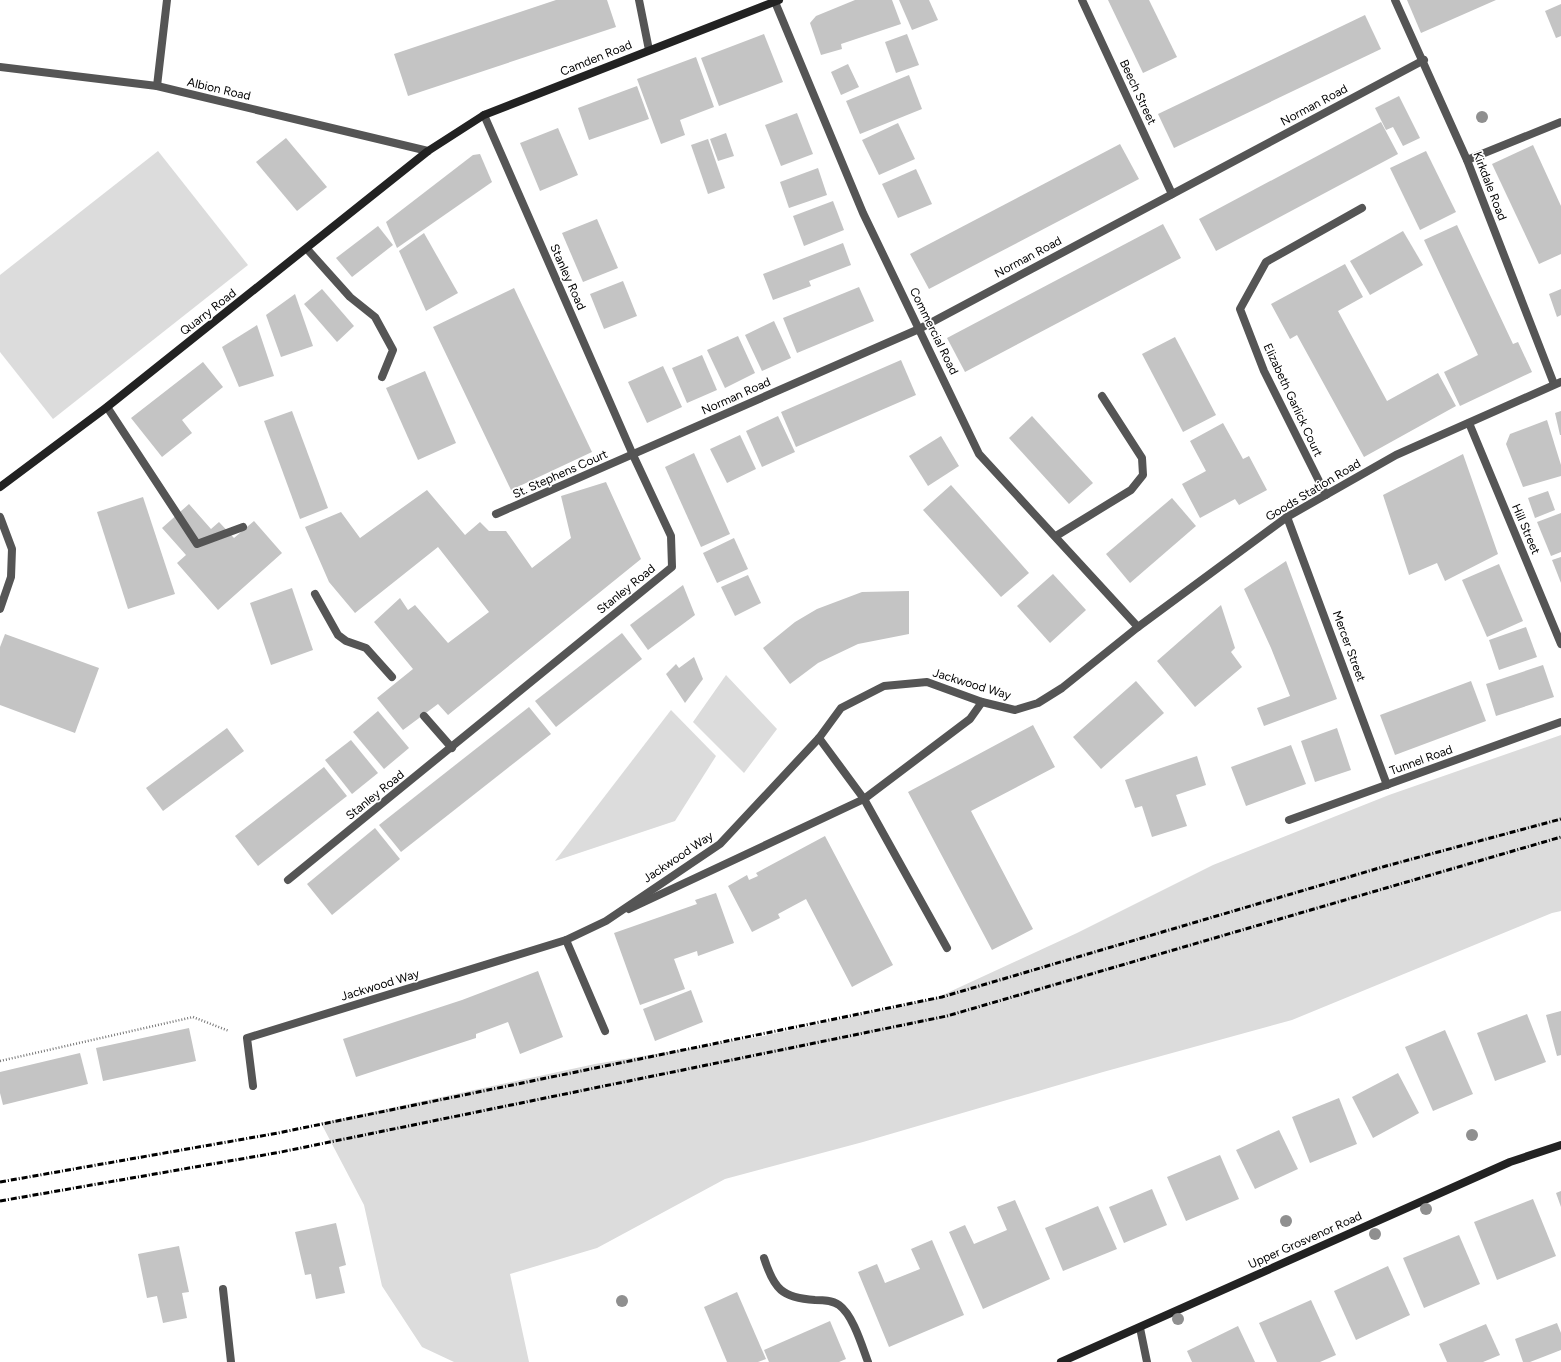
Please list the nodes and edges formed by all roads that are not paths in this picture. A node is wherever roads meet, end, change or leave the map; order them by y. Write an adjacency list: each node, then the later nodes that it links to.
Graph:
1 (167, 0): 9 (street)
2 (639, 0): 6 (street)
3 (1082, 0): 14 (street, Beech Street)
4 (1395, 0): 7 (street, Kirkdale Road)
5 (777, 1): 6 (street, Camden Road); 17 (street, Commercial Road)
6 (649, 50): 10 (street, Camden Road)
7 (1424, 60): 13 (street, Kirkdale Road); 14 (street, Norman Road)
8 (0, 66): 9 (street, Albion Road)
9 (157, 86): 12 (street, Albion Road)
10 (484, 115): 12 (street, Camden Road); 23 (street, Stanley Road)
11 (1561, 122): 13 (street)
12 (428, 151): 16 (street, Quarry Road)
13 (1468, 160): 19 (street, Kirkdale Road)
14 (1172, 194): 17 (street, Norman Road)
15 (1362, 208): 25 (street, Elizabeth Garlick Court)
16 (307, 249): 18 (street); 21 (street, Quarry Road)
17 (920, 329): 23 (street, Norman Road); 30 (street, Commercial Road)
18 (382, 377)
19 (1557, 383): 22 (street, Goods Station Road)
20 (1102, 396): 30 (street)
21 (107, 407): 24 (street, Quarry Road); 29 (street)
22 (1469, 423): 25 (street, Goods Station Road); 34 (street, Hill Street)
23 (633, 455): 26 (street, St. Stephens Court); 41 (street, Stanley Road)
24 (0, 488)
25 (1326, 495): 28 (street, Goods Station Road)
26 (496, 514)
27 (0, 517): 32 (street)
28 (1287, 517): 33 (street, Goods Station Road); 42 (street, Mercer Street)
29 (243, 527)
30 (1056, 536): 33 (street, Commercial Road)
31 (315, 594): 35 (street)
32 (0, 609)
33 (1138, 627): 36 (street, Goods Station Road)
34 (1561, 644)
35 (392, 677)
36 (1062, 688): 37 (street, Jackwood Way)
37 (982, 702): 40 (street, Jackwood Way); 43 (street)
38 (424, 716): 41 (street)
39 (1561, 722): 42 (street, Tunnel Road)
40 (819, 738): 43 (street); 46 (street, Jackwood Way)
41 (452, 748): 45 (street, Stanley Road)
42 (1387, 785): 44 (street, Tunnel Road)
43 (864, 798): 46 (street); 48 (street)
44 (1289, 820)
45 (288, 880)
46 (606, 920): 47 (street, Jackwood Way)
47 (566, 940): 49 (street); 50 (street, Jackwood Way)
48 (947, 948)
49 (605, 1031)
50 (253, 1086)
51 (1561, 1145): 54 (street, Upper Grosvenor Road)
52 (764, 1258): 56 (street)
53 (223, 1289): 55 (street)
54 (1140, 1328): 57 (street, Upper Grosvenor Road); 58 (street)
55 (231, 1362)
56 (868, 1362)
57 (1061, 1362)
58 (1147, 1362)

